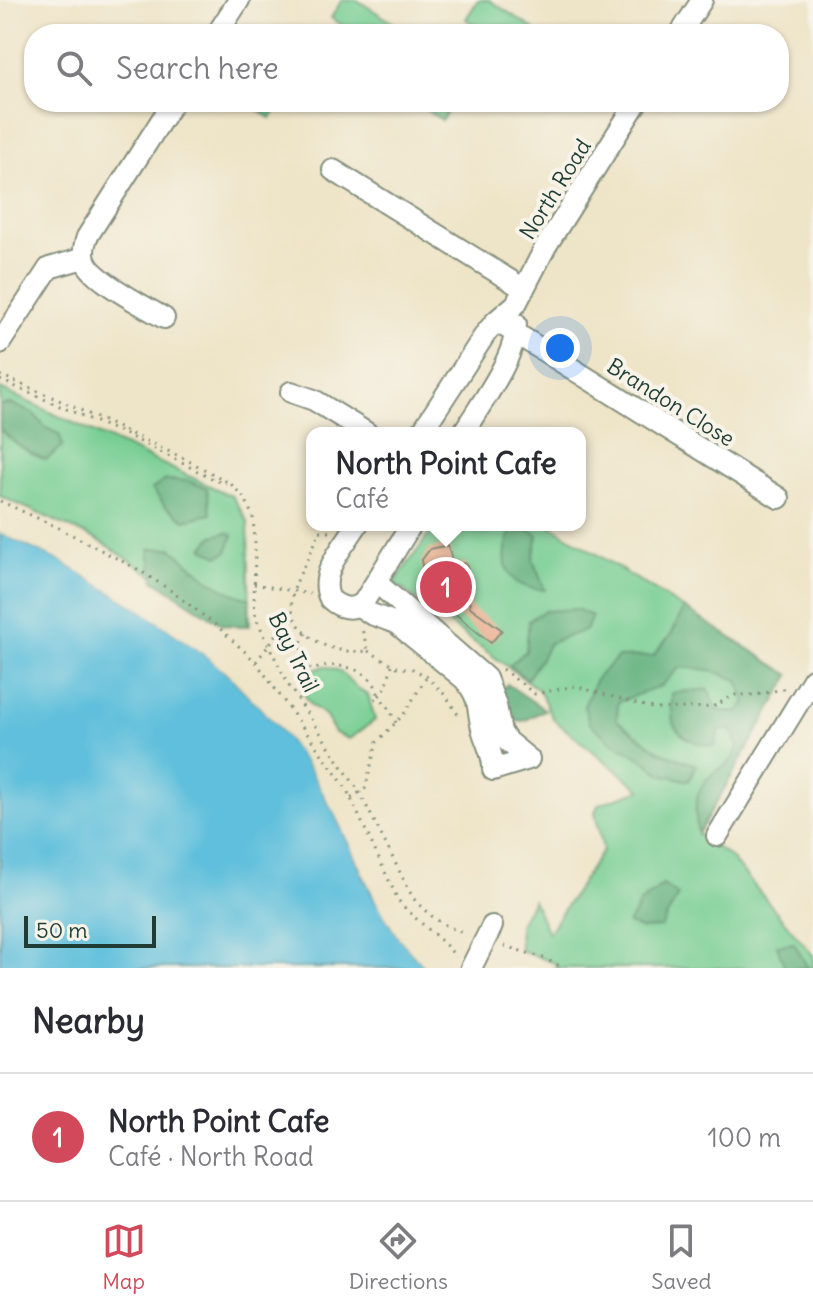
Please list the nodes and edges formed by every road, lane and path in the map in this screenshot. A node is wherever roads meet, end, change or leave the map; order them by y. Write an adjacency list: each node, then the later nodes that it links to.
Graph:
1 (239, 0): 3 (street)
2 (702, 0): 4 (street)
3 (223, 24)
4 (686, 24)
5 (167, 112): 8 (street)
6 (631, 112): 9 (street, North Road)
7 (333, 170): 9 (street)
8 (84, 258): 10 (street); 13 (street)
9 (520, 296): 11 (street, North Road); 12 (street, North Road)
10 (164, 318)
11 (496, 321): 12 (street, Brandon Close); 17 (street, North Road)
12 (516, 334): 18 (street, North Road); 19 (street, Brandon Close)
13 (0, 343)
14 (0, 377): 24 (path, Bay Trail)
15 (291, 392): 16 (street)
16 (357, 427)
17 (425, 427)
18 (467, 427)
19 (779, 498)
20 (0, 501): 31 (path)
21 (353, 531): 25 (street)
22 (407, 531): 23 (street)
23 (376, 582): 26 (street); 41 (street)
24 (254, 584): 25 (path); 28 (path, Bay Trail)
25 (328, 596): 26 (street)
26 (358, 606): 29 (path); 30 (street)
27 (306, 633): 28 (path); 29 (path); 37 (path)
28 (268, 645): 31 (path); 43 (path, Bay Trail)
29 (368, 651): 32 (path)
30 (440, 659): 34 (path); 42 (street)
31 (256, 662): 44 (path)
32 (392, 665): 34 (path); 37 (path)
33 (501, 669): 36 (path)
34 (426, 676): 39 (path); 40 (path)
35 (813, 679): 45 (street)
36 (787, 688)
37 (379, 696): 38 (path); 39 (path)
38 (371, 702)
39 (396, 723): 43 (path)
40 (463, 723)
41 (512, 744): 42 (street); 42 (street)
42 (492, 762)
43 (360, 793): 44 (path); 46 (path, Bay Trail)
44 (351, 798): 47 (path)
45 (717, 836)
46 (488, 933): 47 (street); 48 (path, Bay Trail)
47 (463, 962)
48 (564, 968)

